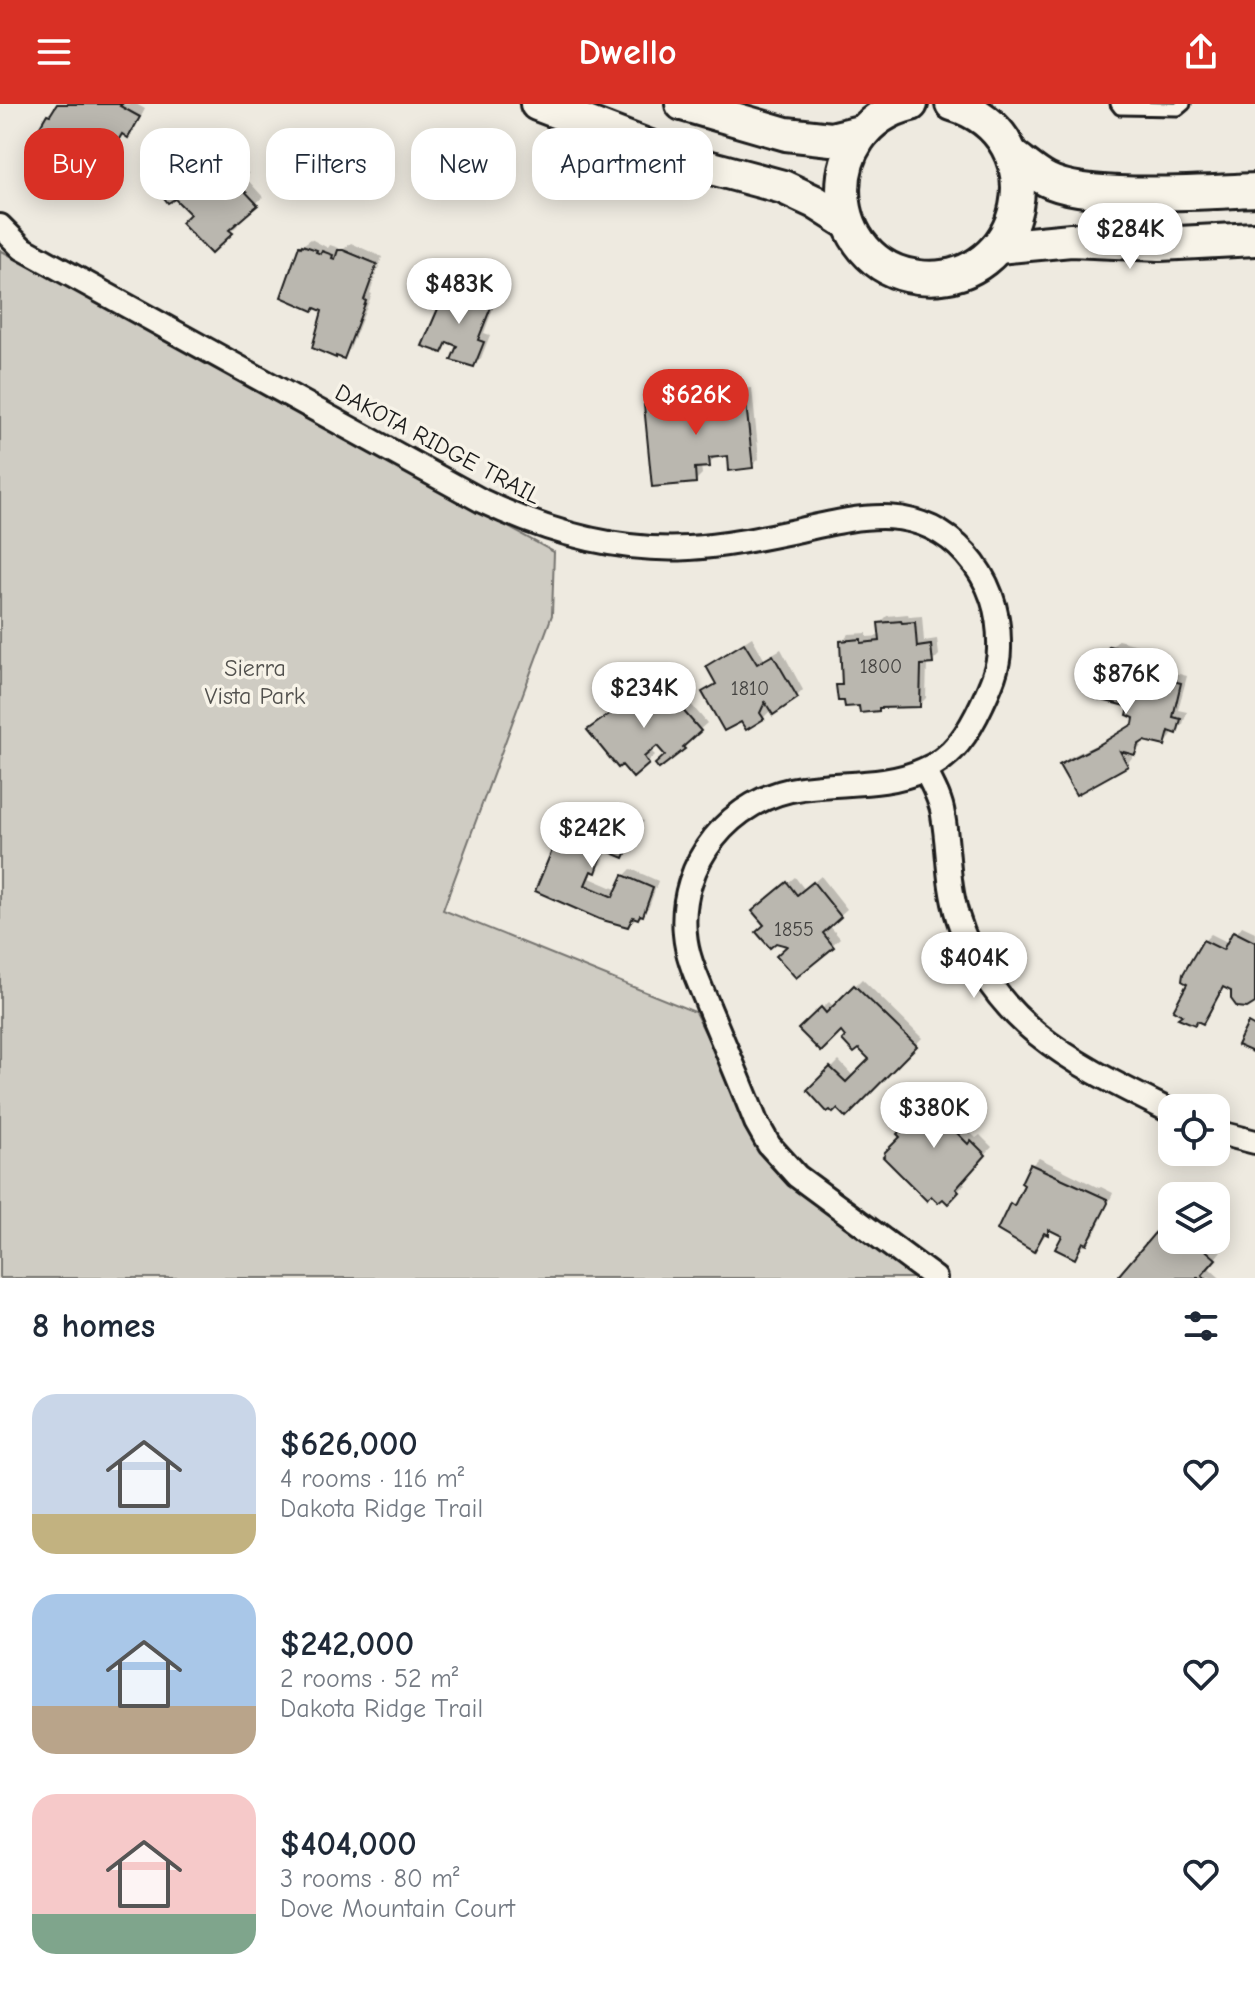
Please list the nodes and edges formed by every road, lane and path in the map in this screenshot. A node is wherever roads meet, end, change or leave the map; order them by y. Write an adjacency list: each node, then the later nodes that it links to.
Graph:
1 (537, 104): 11 (main road)
2 (682, 104): 8 (main road)
3 (952, 104): 7 (main road)
4 (1117, 104): 5 (lane)
5 (1184, 104)
6 (905, 105): 8 (main road)
7 (985, 112): 9 (main road)
8 (864, 131): 11 (main road)
9 (1012, 155): 10 (main road); 14 (main road)
10 (1255, 190)
11 (848, 223): 14 (main road)
12 (0, 226): 15 (street, DAKOTA RIDGE TRAIL)
13 (1255, 239): 14 (main road)
14 (998, 247)
15 (925, 770): 16 (street); 19 (street, DAKOTA RIDGE TRAIL)
16 (1158, 1105)
17 (1230, 1136): 18 (street)
18 (1255, 1142)
19 (935, 1278)

